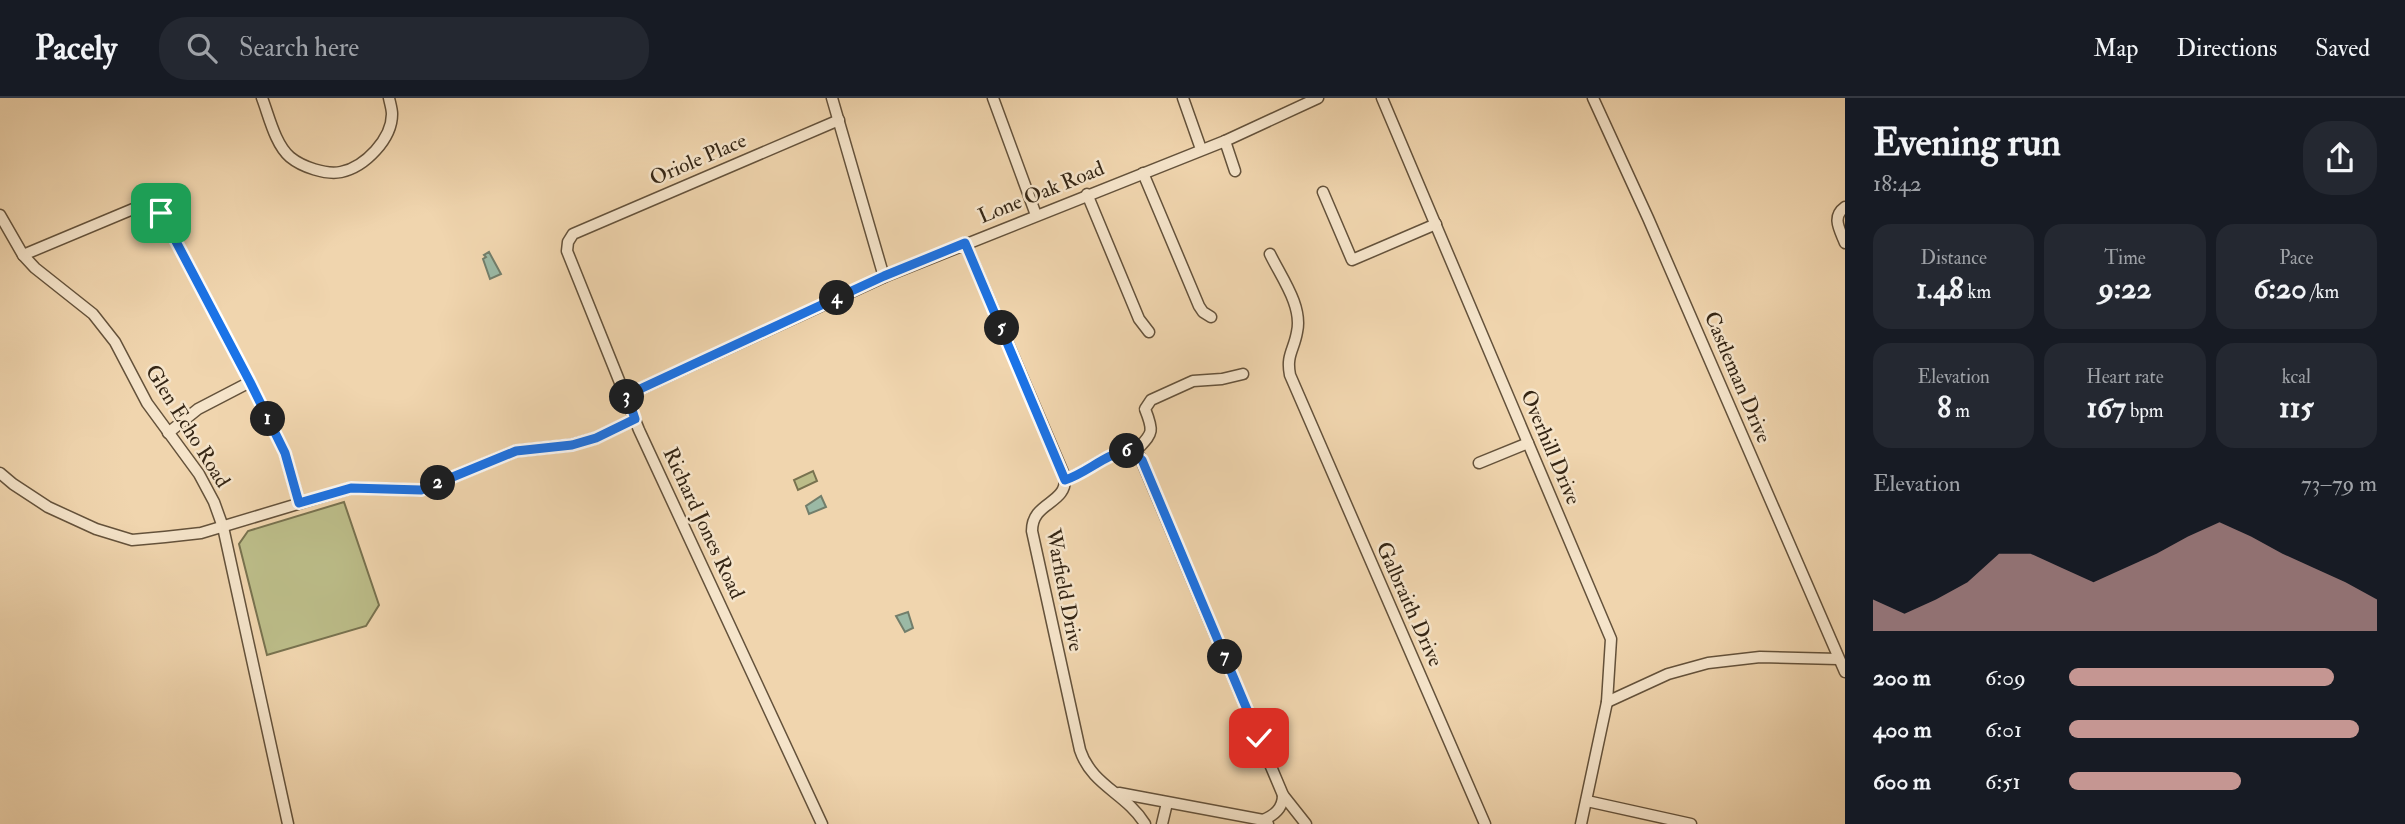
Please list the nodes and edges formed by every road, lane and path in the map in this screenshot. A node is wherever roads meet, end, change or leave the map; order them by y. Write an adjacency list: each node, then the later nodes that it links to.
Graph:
1 (262, 98): 2 (street)
2 (389, 98)
3 (832, 98): 9 (street)
4 (993, 98): 18 (street)
5 (1183, 98): 11 (street)
6 (1318, 98): 10 (street, Lone Oak Road)
7 (1382, 98): 19 (street, Overhill Drive)
8 (1593, 98): 40 (street, Castleman Drive)
9 (839, 120): 20 (street, Oriole Place); 25 (street)
10 (1225, 141): 11 (street, Lone Oak Road); 12 (street)
11 (1201, 149): 13 (street, Lone Oak Road)
12 (1235, 171)
13 (1143, 173): 15 (street, Lone Oak Road); 26 (street)
14 (1323, 192): 19 (street)
15 (1087, 194): 18 (street, Lone Oak Road); 27 (street)
16 (1845, 208): 22 (street)
17 (0, 215): 24 (street, Glen Echo Road)
18 (1036, 215): 21 (street, Lone Oak Road)
19 (1436, 224): 33 (street, Overhill Drive)
20 (573, 234): 30 (street, Richard Jones Road)
21 (965, 243): 25 (street, Lone Oak Road); 37 (street)
22 (1845, 243)
23 (1270, 254): 53 (street, Galbraith Drive)
24 (23, 255): 29 (street); 32 (street, Glen Echo Road)
25 (884, 276): 30 (street, Lone Oak Road)
26 (1212, 317)
27 (1149, 332)
28 (1243, 373): 34 (street)
29 (250, 382): 32 (street); 38 (street)
30 (627, 395): 31 (street, Richard Jones Road)
31 (635, 419): 38 (street); 49 (street, Richard Jones Road)
32 (168, 433): 39 (street, Glen Echo Road)
33 (1528, 443): 35 (street); 42 (street, Overhill Drive)
34 (1135, 452): 37 (street); 44 (street)
35 (1479, 463)
36 (0, 473): 39 (street)
37 (1065, 480): 43 (street, Warfield Drive)
38 (299, 503): 39 (street)
39 (223, 527): 48 (street, Glen Echo Road)
40 (1838, 659): 41 (street, Castleman Drive); 42 (street)
41 (1845, 672)
42 (1607, 702): 45 (street, Overhill Drive)
43 (1115, 792): 46 (street); 50 (street, Warfield Drive)
44 (1283, 795): 47 (street); 52 (street)
45 (1587, 801): 54 (street, Overhill Drive); 55 (street)
46 (1167, 803): 47 (street); 51 (street)
47 (1266, 822)
48 (288, 824)
49 (822, 824)
50 (1145, 824)
51 (1162, 824)
52 (1306, 824)
53 (1485, 824)
54 (1581, 824)
55 (1691, 824)

